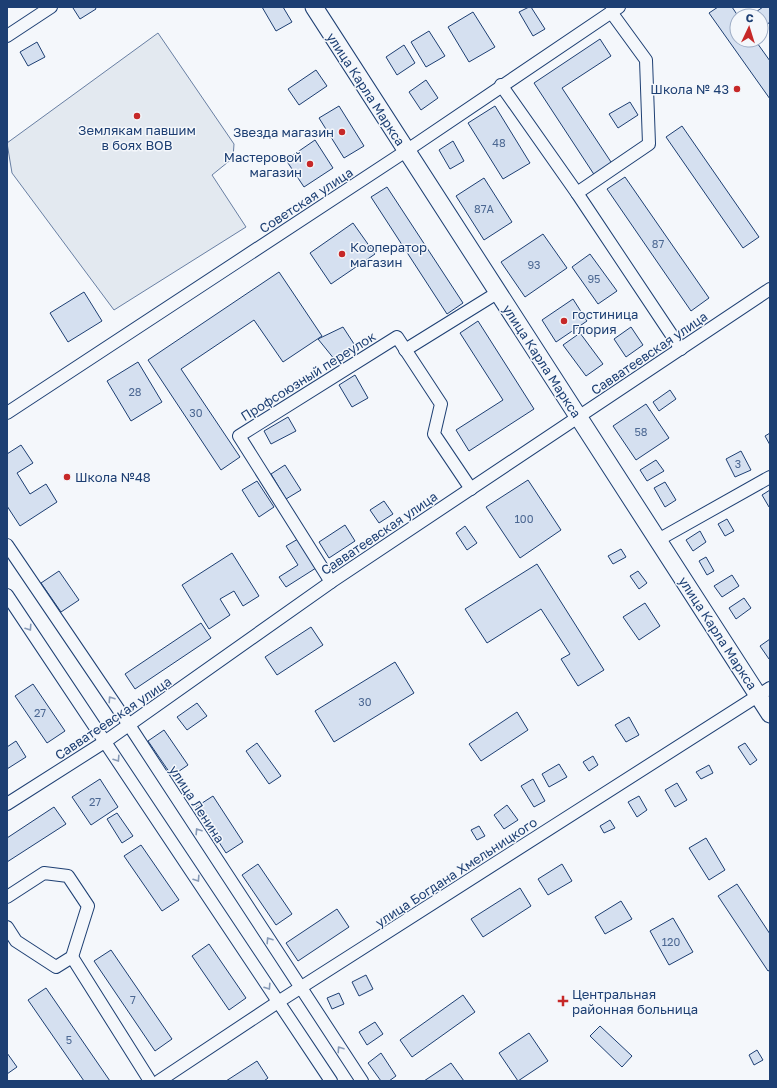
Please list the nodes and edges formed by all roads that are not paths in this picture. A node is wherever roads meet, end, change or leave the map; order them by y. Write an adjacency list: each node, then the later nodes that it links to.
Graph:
1 (51, 7): 4 (street)
2 (314, 7): 6 (highway, улица Карла Маркса)
3 (615, 10): 5 (street, Советская улица); 7 (street)
4 (7, 36)
5 (501, 85): 6 (street, Советская улица); 7 (street)
6 (406, 151): 9 (highway, улица Карла Маркса); 12 (street, Советская улица)
7 (577, 193): 10 (street)
8 (770, 289): 10 (street, Савватеевская улица)
9 (497, 292): 11 (street); 13 (highway, улица Карла Маркса)
10 (681, 349): 13 (street, Савватеевская улица)
11 (405, 350): 15 (street); 18 (street, Профсоюзный переулок)
12 (7, 413)
13 (578, 417): 15 (street, Савватеевская улица); 16 (highway, улица Карла Маркса)
14 (770, 477): 16 (street)
15 (471, 489): 18 (street, Савватеевская улица)
16 (658, 540): 20 (highway, улица Карла Маркса)
17 (7, 545): 22 (street, улица Ленина, one-way to 17)
18 (331, 582): 22 (street, Савватеевская улица)
19 (7, 595): 23 (street, one-way to 23)
20 (764, 692): 21 (highway, улица Карла Маркса); 28 (street, улица Богдана Хмельницкого)
21 (770, 714)
22 (129, 725): 23 (street, Савватеевская улица); 28 (street, улица Ленина, one-way to 22)
23 (106, 741): 24 (street, Савватеевская улица); 29 (street, one-way to 29)
24 (7, 804)
25 (7, 897): 27 (street)
26 (7, 927): 27 (street)
27 (72, 958): 30 (street)
28 (300, 988): 29 (street, улица Богдана Хмельницкого); 33 (street, улица Ленина, one-way to 28)
29 (278, 1002): 31 (street, улица Богдана Хмельницкого); 32 (street)
30 (150, 1081)
31 (159, 1081)
32 (331, 1081)
33 (362, 1081)

